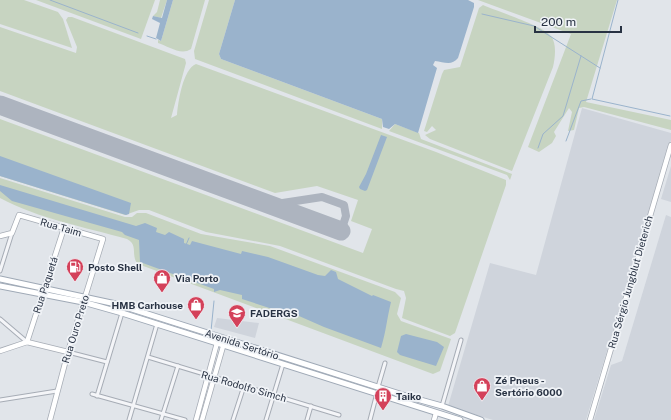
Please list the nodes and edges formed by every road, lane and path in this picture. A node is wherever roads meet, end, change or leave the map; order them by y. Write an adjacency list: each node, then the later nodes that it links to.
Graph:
1 (671, 145): 58 (street, Rua Sérgio Jungblut Dieterich)
2 (64, 228): 3 (street, Rua Taim); 5 (street, Rua Taim); 9 (street, Rua Paquetá)
3 (12, 233): 4 (street); 6 (street)
4 (0, 236)
5 (103, 239): 11 (street, Rua Ouro Preto)
6 (0, 271)
7 (0, 279): 9 (main road, Avenida Sertório)
8 (0, 286): 10 (main road, Avenida Sertório)
9 (44, 288): 10 (street, Rua Paquetá); 11 (main road, Avenida Sertório)
10 (42, 294): 12 (main road, Avenida Sertório); 18 (street, Rua Paquetá)
11 (85, 296): 12 (street, Rua Ouro Preto); 16 (main road, Avenida Sertório)
12 (84, 302): 13 (main road, Avenida Sertório); 22 (street, Rua Ouro Preto)
13 (122, 313): 15 (main road, Avenida Sertório); 24 (street)
14 (0, 319): 18 (street)
15 (157, 324): 19 (main road, Avenida Sertório); 23 (street)
16 (225, 339): 20 (street); 31 (main road, Avenida Sertório)
17 (462, 340): 39 (street)
18 (27, 342): 21 (street); 22 (street)
19 (217, 343): 20 (main road, Avenida Sertório); 28 (street)
20 (223, 345): 26 (main road, Avenida Sertório); 29 (street)
21 (0, 351)
22 (68, 352): 24 (street); 32 (street, Rua Ouro Preto)
23 (148, 357): 27 (street, Rua Rodolfo Simch); 37 (street)
24 (107, 362): 35 (street)
25 (385, 363): 31 (street)
26 (283, 364): 31 (main road, Avenida Sertório); 34 (street)
27 (178, 366): 28 (street, Rua Rodolfo Simch); 42 (street)
28 (208, 375): 29 (street, Rua Rodolfo Simch); 48 (street)
29 (214, 377): 30 (street, Rua Rodolfo Simch); 49 (street)
30 (244, 386): 34 (street, Rua Rodolfo Simch); 50 (street)
31 (377, 390): 39 (main road, Avenida Sertório); 41 (main road, Avenida Sertório); 53 (street)
32 (57, 391): 36 (street); 44 (street, Rua Ouro Preto)
33 (92, 394): 35 (street)
34 (275, 395): 38 (street, Rua Rodolfo Simch); 51 (street)
35 (97, 396): 37 (street)
36 (0, 400)
37 (133, 405): 42 (street); 45 (street)
38 (311, 406): 43 (street, Rua Rodolfo Simch); 52 (street)
39 (442, 406): 40 (main road, Avenida Sertório)
40 (459, 412): 41 (main road); 57 (main road, Avenida Sertório)
41 (438, 413): 54 (street); 55 (street); 56 (main road, Avenida Sertório)
42 (163, 414): 46 (street); 47 (street)
43 (339, 415)
44 (50, 420)
45 (129, 420)
46 (161, 420)
47 (185, 420)
48 (196, 420)
49 (202, 420)
50 (232, 420)
51 (266, 420)
52 (307, 420)
53 (370, 420)
54 (434, 420)
55 (439, 420)
56 (460, 420)
57 (481, 420)
58 (590, 420)

